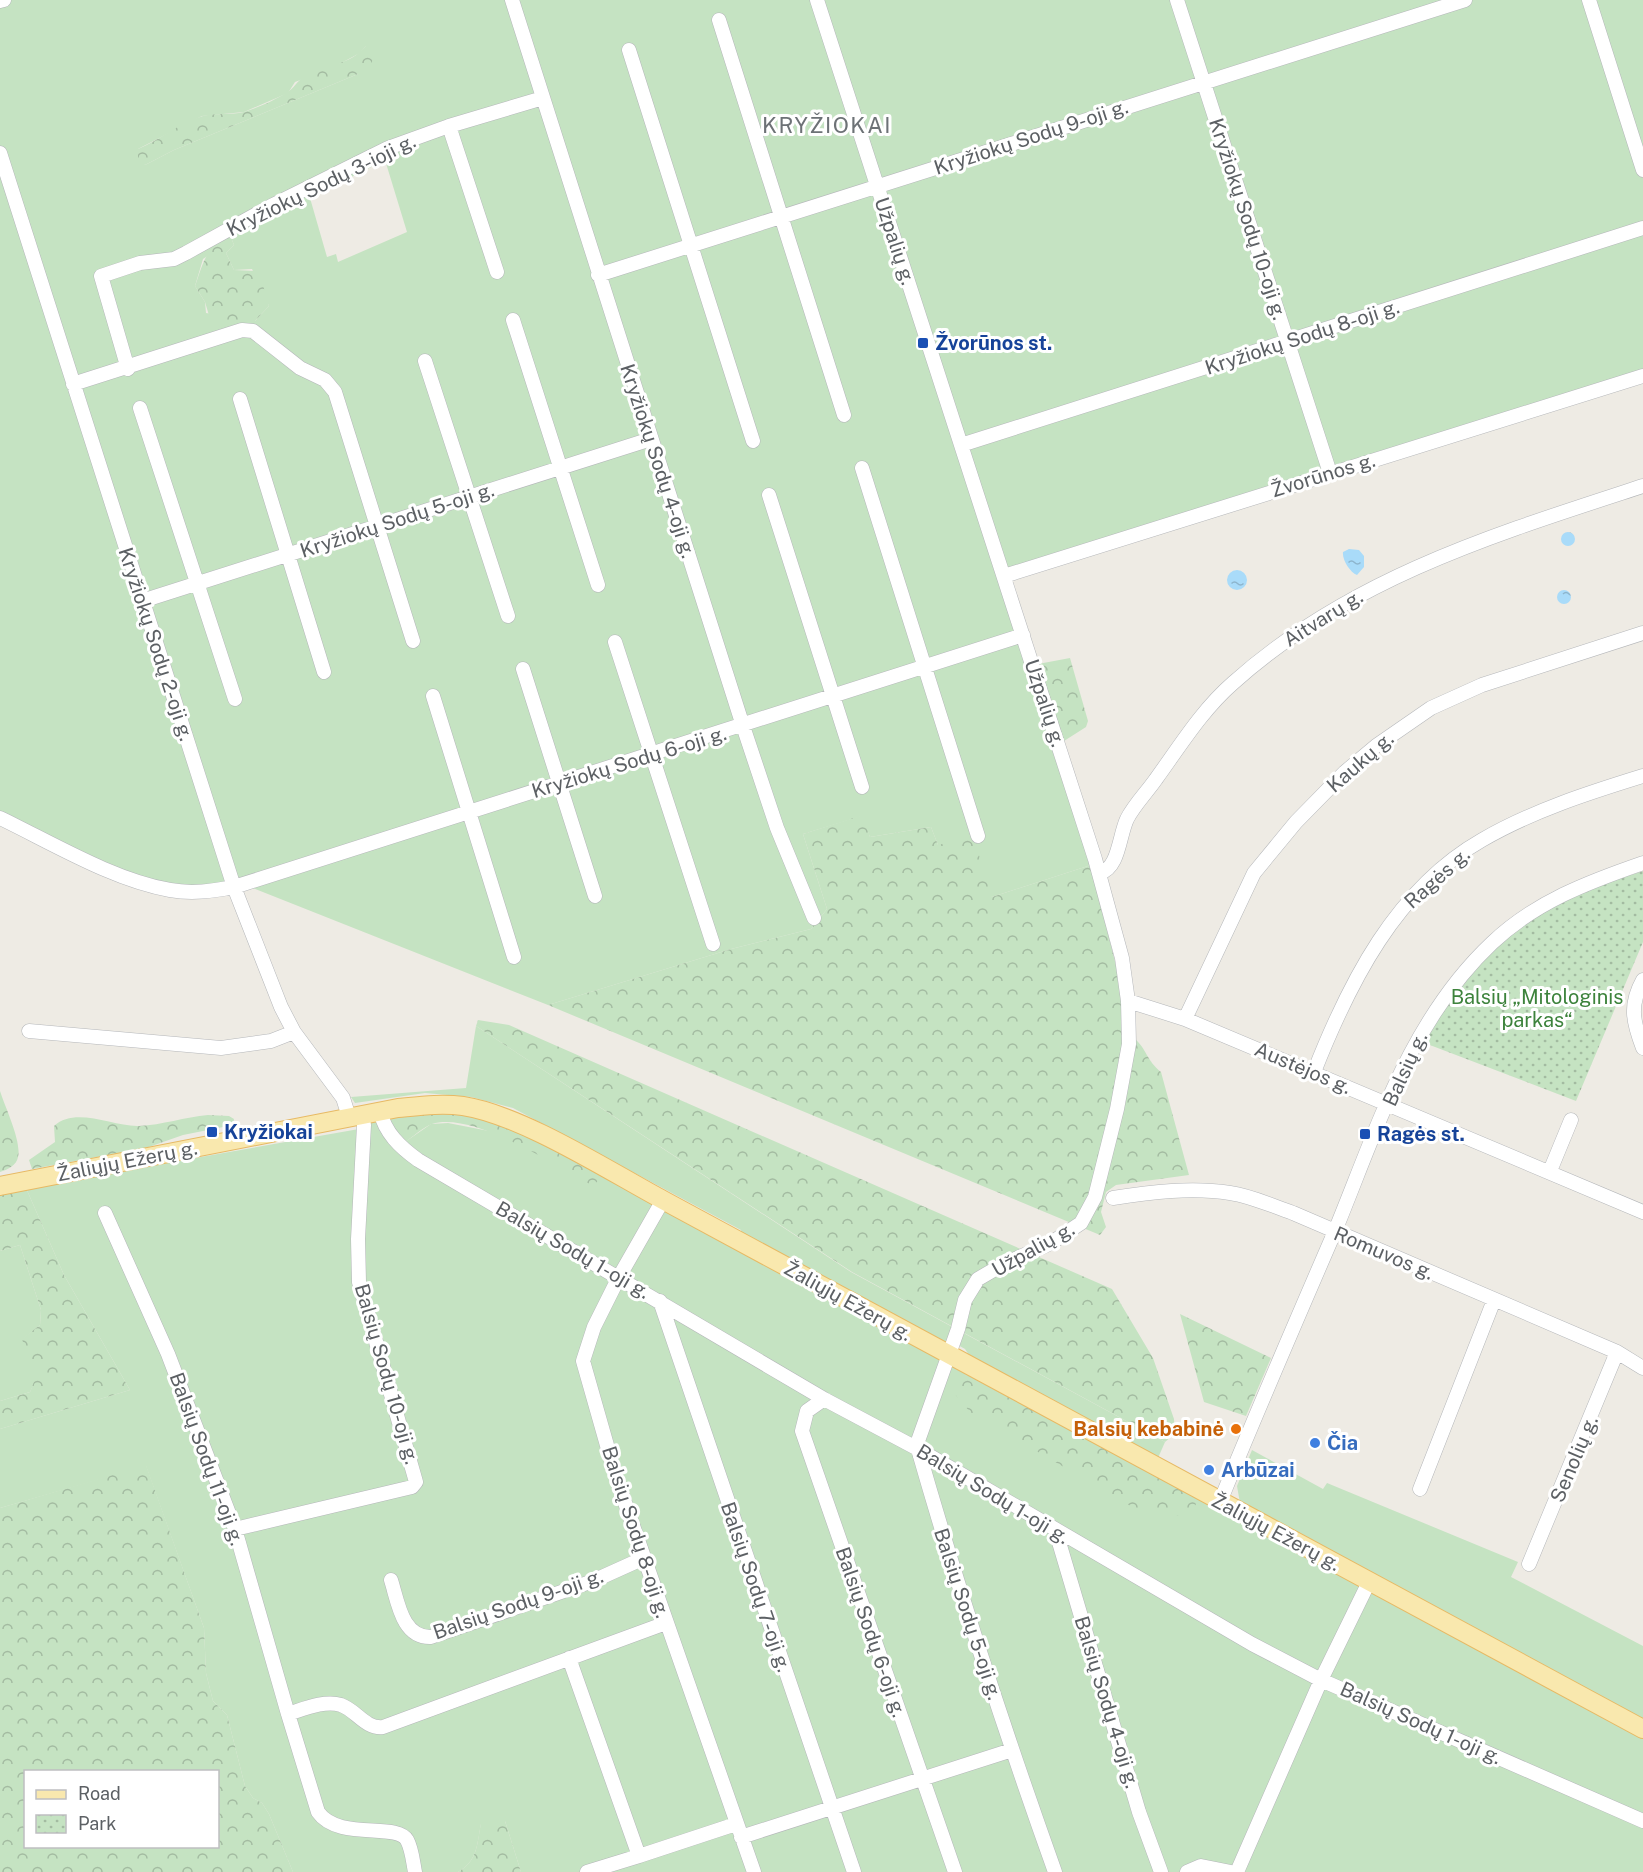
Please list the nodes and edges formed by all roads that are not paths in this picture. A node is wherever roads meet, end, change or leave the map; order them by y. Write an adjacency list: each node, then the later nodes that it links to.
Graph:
1 (512, 0): 9 (street, Kryžiokų Sodų 4-oji g.)
2 (817, 0): 13 (street, Užpalių g.)
3 (1177, 0): 8 (street, Kryžiokų Sodų 10-oji g.)
4 (1465, 0): 8 (street, Kryžiokų Sodų 9-oji g.)
5 (1589, 0): 12 (street)
6 (719, 20): 14 (street)
7 (628, 50): 16 (street)
8 (1203, 83): 13 (street, Kryžiokų Sodų 9-oji g.); 20 (street, Kryžiokų Sodų 10-oji g.)
9 (543, 98): 10 (street, Kryžiokų Sodų 3-ioji g.); 18 (street, Kryžiokų Sodų 4-oji g.)
10 (449, 126): 17 (street); 22 (street, Kryžiokų Sodų 3-ioji g.)
11 (0, 153): 24 (street, Kryžiokų Sodų 2-oji g.)
12 (1643, 170)
13 (877, 186): 14 (street, Kryžiokų Sodų 9-oji g.); 30 (street, Užpalių g.)
14 (782, 216): 16 (street, Kryžiokų Sodų 9-oji g.); 27 (street)
15 (1643, 228): 20 (street, Kryžiokų Sodų 8-oji g.)
16 (691, 246): 18 (street, Kryžiokų Sodų 9-oji g.); 29 (street)
17 (497, 272)
18 (598, 275): 28 (street, Kryžiokų Sodų 4-oji g.)
19 (513, 320): 31 (street)
20 (1288, 341): 30 (street, Kryžiokų Sodų 8-oji g.); 33 (street, Kryžiokų Sodų 10-oji g.)
21 (424, 361): 36 (street)
22 (128, 369): 24 (street); 37 (street)
23 (1643, 376): 33 (street, Žvorūnos g.)
24 (73, 384): 42 (street, Kryžiokų Sodų 2-oji g.)
25 (240, 399): 38 (street)
26 (140, 408): 40 (street)
27 (844, 415)
28 (651, 439): 31 (street, Kryžiokų Sodų 5-oji g.); 54 (street, Kryžiokų Sodų 4-oji g.)
29 (753, 441)
30 (961, 445): 39 (street, Užpalių g.)
31 (561, 467): 36 (street, Kryžiokų Sodų 5-oji g.); 41 (street)
32 (862, 468): 48 (street)
33 (1330, 473): 39 (street, Žvorūnos g.)
34 (1643, 486): 63 (street, Aitvarų g.)
35 (769, 495): 51 (street)
36 (469, 497): 37 (street, Kryžiokų Sodų 5-oji g.); 43 (street)
37 (377, 526): 38 (street, Kryžiokų Sodų 5-oji g.); 46 (street)
38 (288, 555): 40 (street, Kryžiokų Sodų 5-oji g.); 50 (street)
39 (1004, 576): 45 (street, Užpalių g.)
40 (198, 584): 42 (street, Kryžiokų Sodų 5-oji g.); 53 (street)
41 (598, 585)
42 (142, 601): 64 (street, Kryžiokų Sodų 2-oji g.)
43 (508, 616)
44 (1643, 633): 71 (street, Kaukų g.)
45 (1023, 635): 48 (street, Kryžiokų Sodų 6-oji g.); 63 (street, Užpalių g.)
46 (413, 641)
47 (615, 642): 55 (street)
48 (925, 667): 51 (street, Kryžiokų Sodų 6-oji g.); 61 (street)
49 (523, 669): 57 (street)
50 (324, 672)
51 (834, 695): 54 (street, Kryžiokų Sodų 6-oji g.); 58 (street)
52 (433, 696): 59 (street)
53 (235, 699)
54 (743, 726): 55 (street, Kryžiokų Sodų 6-oji g.); 66 (street, Kryžiokų Sodų 4-oji g.)
55 (650, 753): 57 (street, Kryžiokų Sodų 6-oji g.); 67 (street)
56 (1643, 776): 75 (street, Ragės g.)
57 (560, 784): 59 (street, Kryžiokų Sodų 6-oji g.); 65 (street)
58 (862, 786)
59 (469, 812): 64 (street, Kryžiokų Sodų 6-oji g.); 68 (street)
60 (0, 818): 64 (street, Kryžiokų Sodų 6-oji g.)
61 (978, 836)
62 (1643, 863): 76 (street, Balsių g.)
63 (1100, 873): 70 (street, Užpalių g.)
64 (234, 887): 73 (street, Kryžiokų Sodų 2-oji g.)
65 (595, 896)
66 (814, 918)
67 (713, 944)
68 (514, 957)
69 (1643, 981): 74 (street)
70 (1128, 1001): 71 (street, Austėjos g.); 91 (street, Užpalių g.)
71 (1185, 1019): 75 (street, Austėjos g.)
72 (29, 1031): 73 (street)
73 (294, 1032): 78 (street, Kryžiokų Sodų 2-oji g.)
74 (1643, 1048)
75 (1314, 1072): 76 (street, Austėjos g.)
76 (1387, 1104): 80 (street, Austėjos g.); 86 (street, Balsių g.)
77 (380, 1111): 78 (main road, Žaliųjų Ežerų g.); 83 (main road, Žaliųjų Ežerų g.); 87 (street, Balsių Sodų 1-oji g.)
78 (356, 1116): 81 (main road, Žaliųjų Ežerų g.); 97 (street, Balsių Sodų 10-oji g.)
79 (1571, 1120): 80 (street)
80 (1550, 1171): 84 (street, Austėjos g.)
81 (0, 1186)
82 (1113, 1198): 86 (street, Romuvos g.)
83 (663, 1200): 87 (street, Balsių Sodų 8-oji g.); 91 (main road, Žaliųjų Ežerų g.)
84 (1643, 1212)
85 (105, 1213): 97 (street, Balsių Sodų 11-oji g.)
86 (1334, 1232): 88 (street, Romuvos g.); 96 (street, Balsių g.)
87 (619, 1277): 89 (street, Balsių Sodų 1-oji g.); 99 (street, Balsių Sodų 8-oji g.)
88 (1494, 1300): 90 (street, Romuvos g.); 95 (street)
89 (660, 1301): 93 (street, Balsių Sodų 1-oji g.); 110 (street, Balsių Sodų 7-oji g.)
90 (1617, 1352): 92 (street, Romuvos g.); 100 (street, Senolių g.)
91 (948, 1355): 94 (street); 96 (main road, Žaliųjų Ežerų g.)
92 (1643, 1368)
93 (824, 1399): 94 (street, Balsių Sodų 1-oji g.); 109 (street, Balsių Sodų 6-oji g.)
94 (918, 1449): 98 (street, Balsių Sodų 1-oji g.); 108 (street, Balsių Sodų 5-oji g.)
95 (1420, 1489)
96 (1220, 1502): 102 (main road, Žaliųjų Ežerų g.)
97 (235, 1529): 106 (street, Balsių Sodų 11-oji g.)
98 (1056, 1532): 105 (street, Balsių Sodų 1-oji g.); 120 (street, Balsių Sodų 4-oji g.)
99 (644, 1558): 101 (street, Balsių Sodų 9-oji g.); 103 (street, Balsių Sodų 8-oji g.)
100 (1529, 1564)
101 (391, 1580)
102 (1369, 1582): 105 (street); 107 (main road, Žaliųjų Ežerų g.)
103 (666, 1623): 104 (street); 112 (street, Balsių Sodų 8-oji g.)
104 (569, 1658): 106 (street); 113 (street)
105 (1321, 1680): 111 (street, Balsių Sodų 1-oji g.); 123 (street)
106 (288, 1714): 114 (street, Balsių Sodų 11-oji g.)
107 (1643, 1730)
108 (1012, 1750): 109 (street); 119 (street, Balsių Sodų 5-oji g.)
109 (922, 1778): 110 (street); 118 (street, Balsių Sodų 6-oji g.)
110 (831, 1808): 112 (street); 117 (street, Balsių Sodų 7-oji g.)
111 (1643, 1821)
112 (739, 1831): 113 (street); 116 (street, Balsių Sodų 8-oji g.)
113 (639, 1856): 115 (street)
114 (415, 1872)
115 (587, 1872)
116 (754, 1872)
117 (854, 1872)
118 (956, 1872)
119 (1055, 1872)
120 (1161, 1872)
121 (1187, 1872): 122 (street)
122 (1231, 1872)
123 (1237, 1872)

